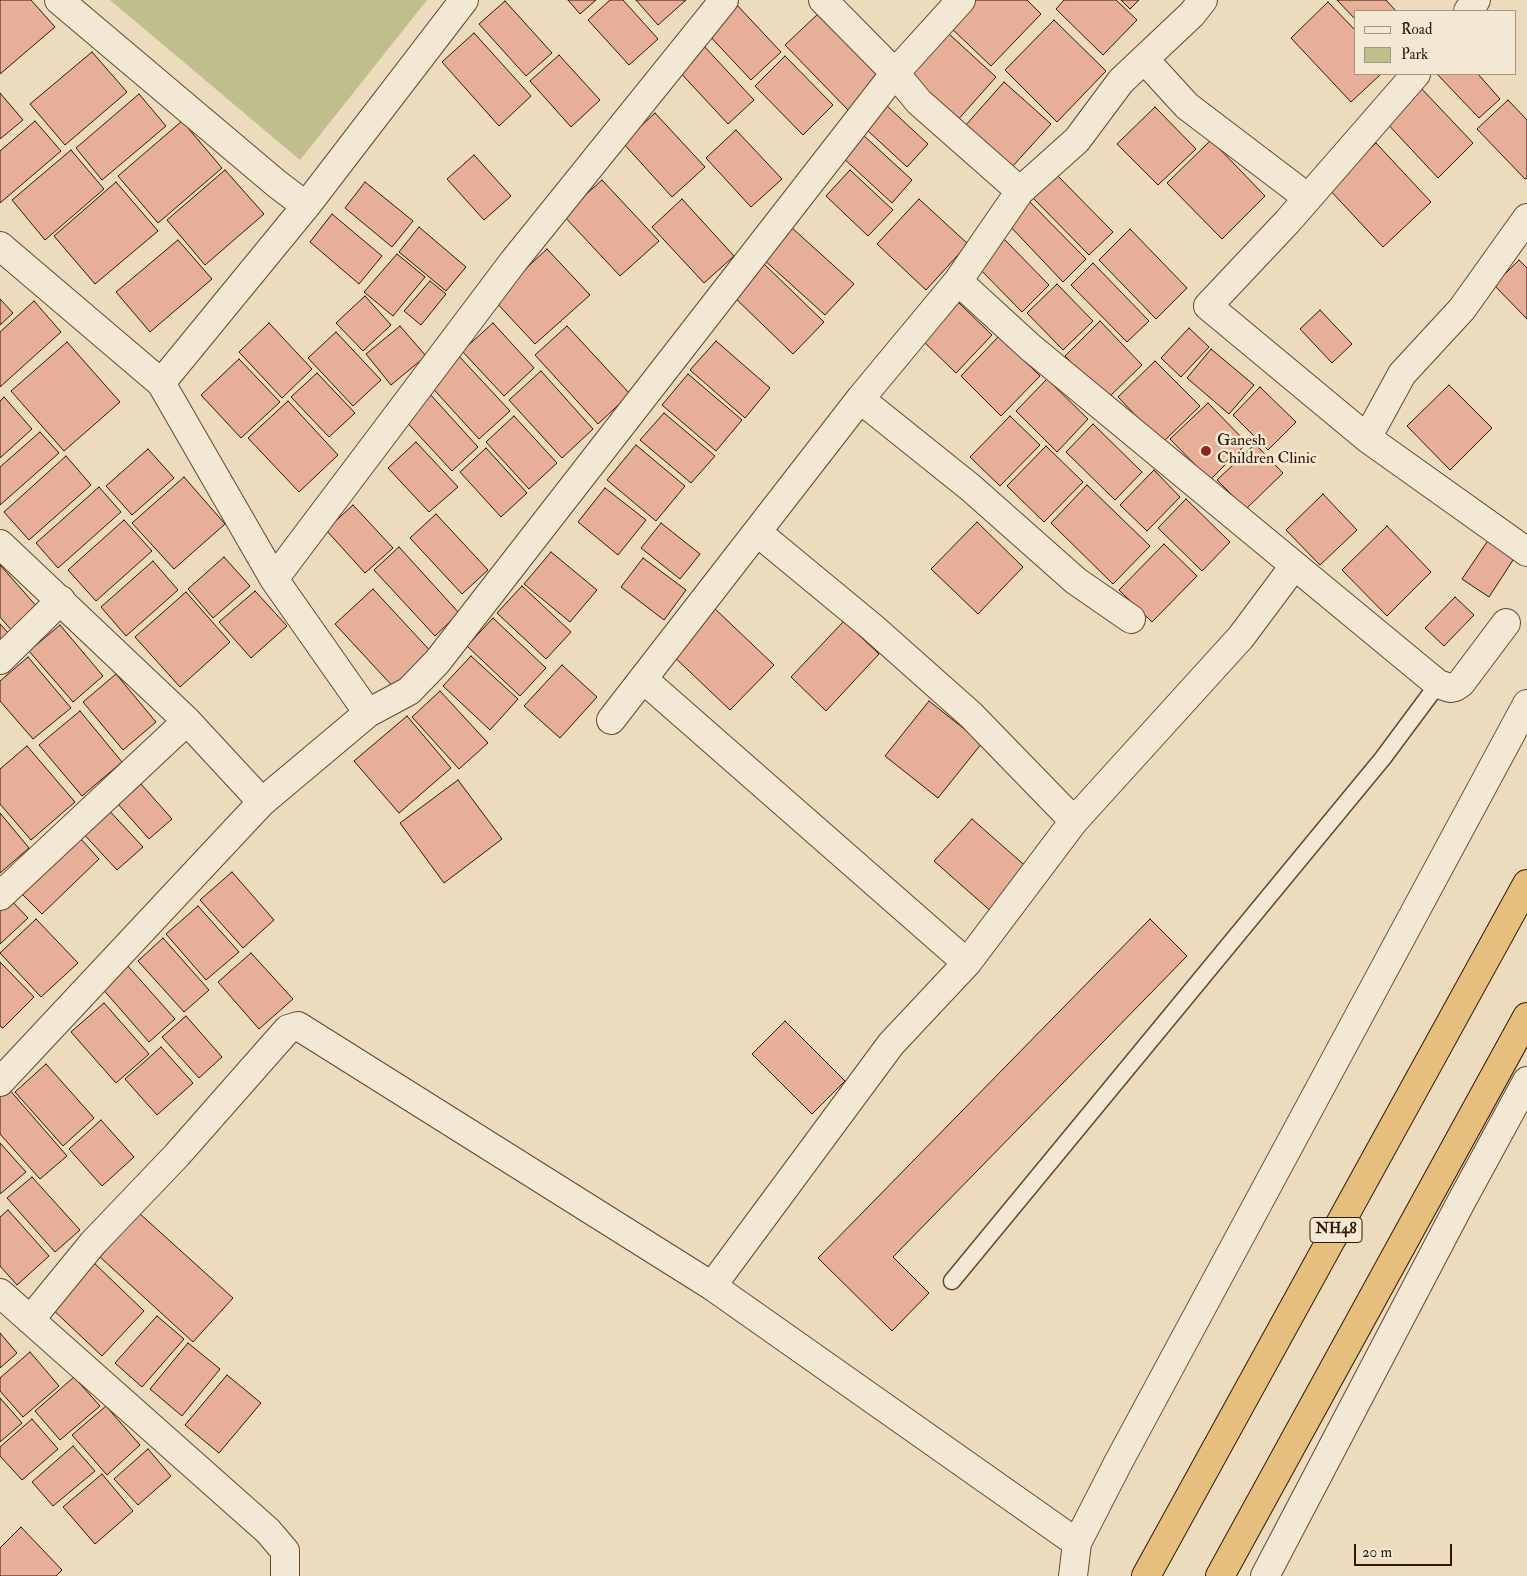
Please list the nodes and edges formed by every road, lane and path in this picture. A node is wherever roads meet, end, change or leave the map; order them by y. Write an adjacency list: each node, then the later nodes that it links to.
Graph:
1 (59, 0): 12 (street)
2 (464, 0): 12 (street)
3 (724, 0): 23 (street)
4 (823, 0): 8 (street)
5 (961, 0): 8 (street)
6 (1203, 0): 7 (street)
7 (1144, 59): 10 (street); 11 (street)
8 (895, 73): 10 (street); 31 (street)
9 (1415, 75): 11 (street)
10 (1020, 191): 15 (street)
11 (1308, 198): 18 (street)
12 (306, 206): 16 (street)
13 (1527, 218): 18 (street)
14 (0, 246): 16 (street)
15 (958, 280): 17 (street); 22 (street)
16 (161, 383): 23 (street)
17 (860, 399): 19 (street); 25 (street)
18 (1367, 438): 21 (street)
19 (756, 532): 28 (street); 35 (street)
20 (0, 544): 24 (street)
21 (1527, 552)
22 (1294, 566): 29 (street); 35 (street)
23 (274, 579): 31 (street)
24 (61, 600): 27 (street); 33 (street)
25 (1131, 619)
26 (1506, 623): 29 (street)
27 (0, 660)
28 (643, 679): 32 (street); 38 (street)
29 (1438, 684): 42 (lane)
30 (1527, 704): 46 (street)
31 (368, 713): 34 (street)
32 (611, 720)
33 (187, 721): 34 (street); 37 (street)
34 (262, 802): 41 (street)
35 (1074, 821): 38 (street)
36 (1527, 884): 49 (highway, NH48)
37 (0, 896)
38 (967, 963): 43 (street)
39 (1527, 1017): 50 (highway)
40 (1527, 1081): 51 (street)
41 (0, 1082)
42 (952, 1281)
43 (712, 1286): 45 (street); 46 (street)
44 (0, 1293): 45 (street)
45 (30, 1320): 47 (street)
46 (1077, 1543): 48 (street)
47 (286, 1576)
48 (1073, 1576)
49 (1146, 1576)
50 (1220, 1576)
51 (1265, 1576)

